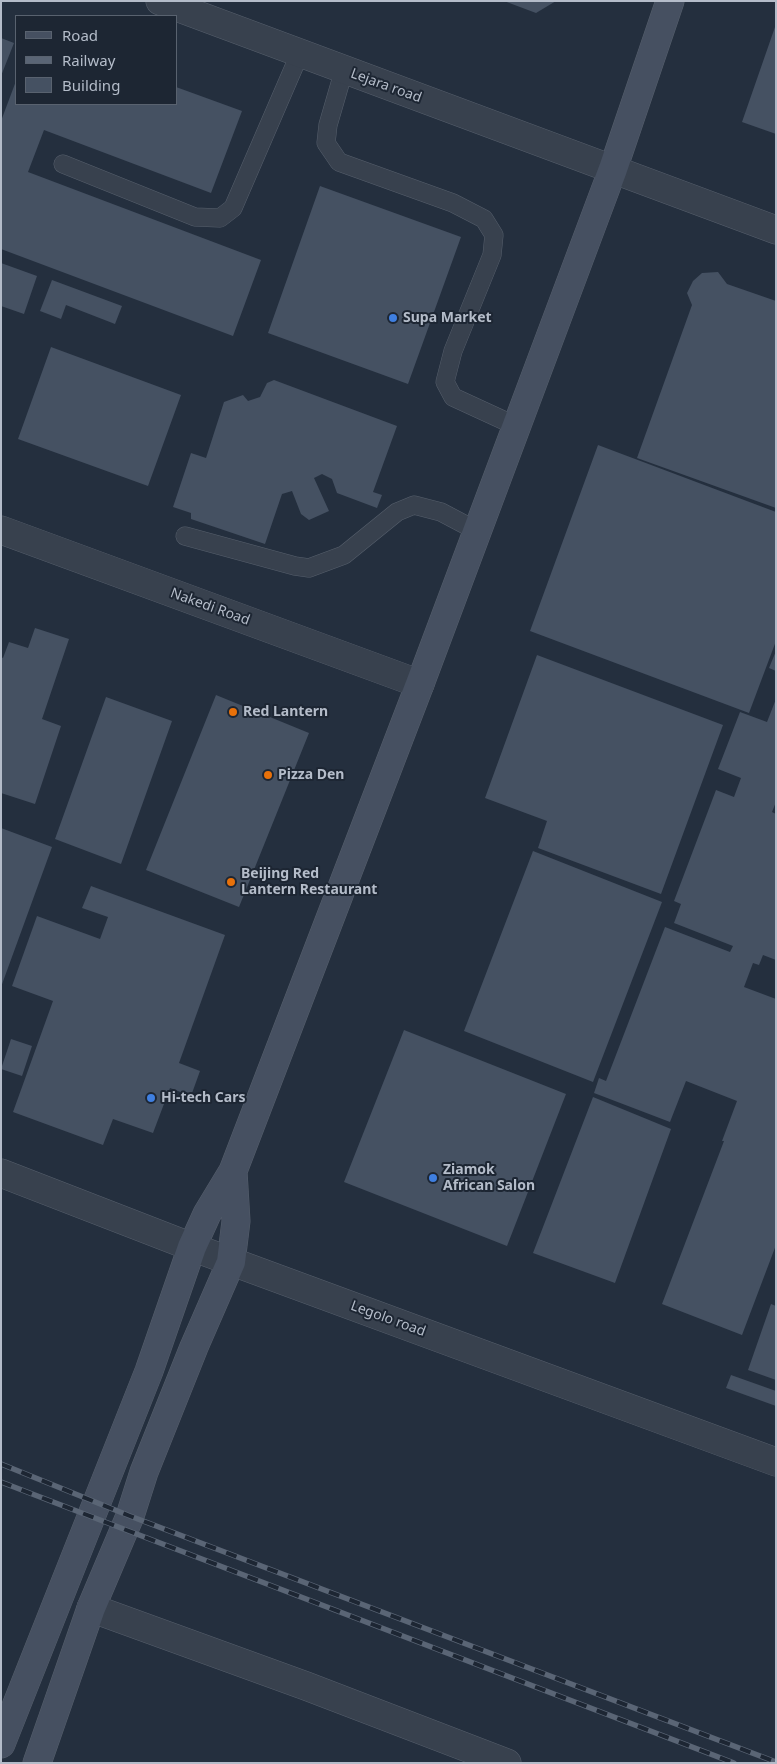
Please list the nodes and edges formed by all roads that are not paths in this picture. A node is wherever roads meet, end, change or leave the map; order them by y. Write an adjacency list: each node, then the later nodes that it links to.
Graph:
1 (160, 1): 3 (street, Lejara road)
2 (670, 1): 6 (main road)
3 (300, 53): 4 (street, Lejara road); 5 (lane)
4 (344, 70): 6 (street, Lejara road); 8 (lane)
5 (63, 164)
6 (613, 169): 7 (street, Lejara road); 8 (main road)
7 (776, 230)
8 (516, 426): 10 (main road)
9 (1, 530): 12 (street, Nakedi Road)
10 (477, 531): 11 (lane); 12 (main road)
11 (185, 536)
12 (420, 684): 13 (main road)
13 (233, 1171): 15 (main road); 16 (main road)
14 (1, 1173): 15 (street, Legolo road)
15 (192, 1248): 16 (street, Legolo road); 19 (main road)
16 (231, 1262): 17 (street, Legolo road); 18 (main road)
17 (776, 1462)
18 (91, 1608): 20 (main road); 21 (street)
19 (1, 1744)
20 (37, 1763)
21 (507, 1763)

